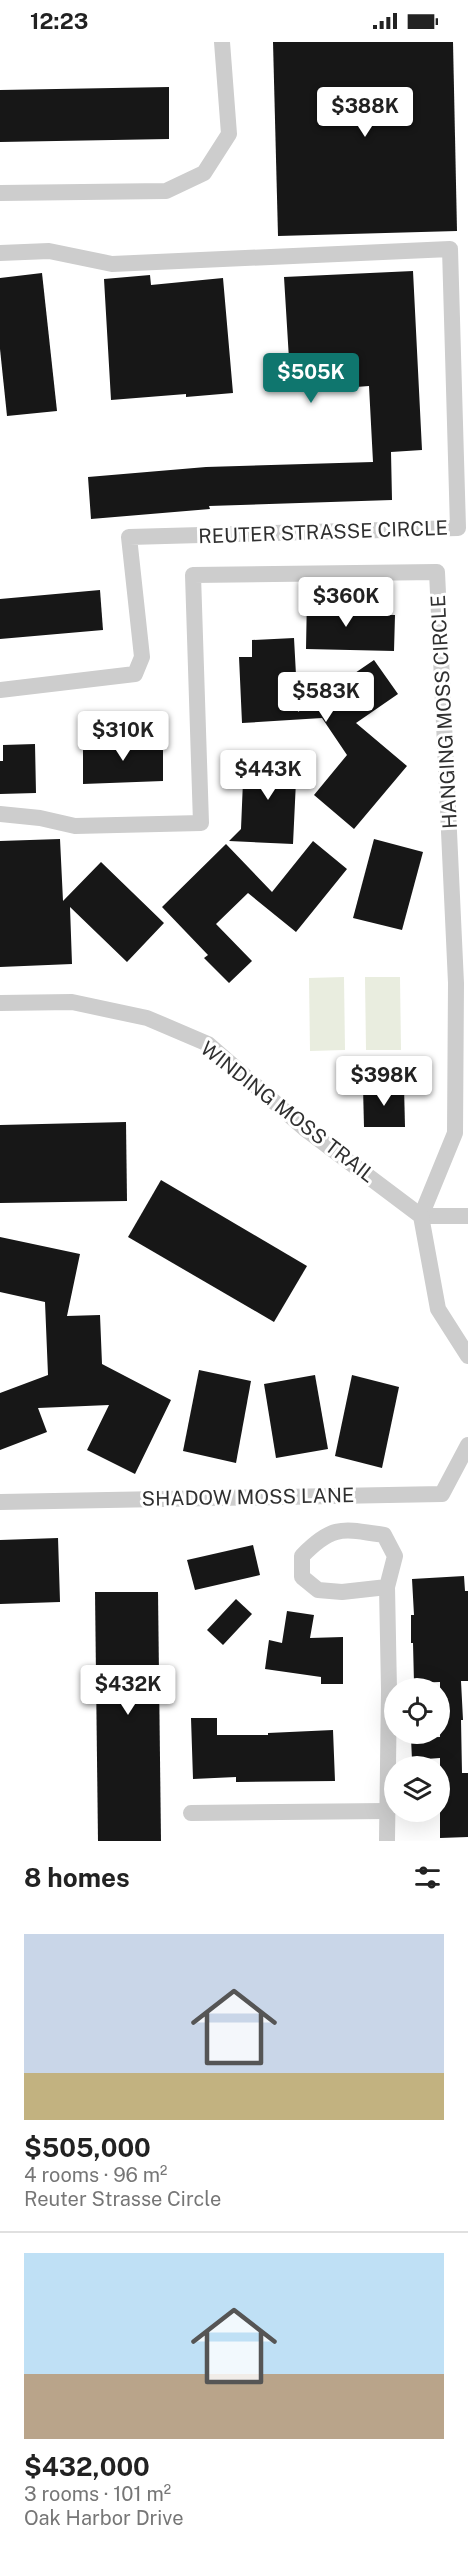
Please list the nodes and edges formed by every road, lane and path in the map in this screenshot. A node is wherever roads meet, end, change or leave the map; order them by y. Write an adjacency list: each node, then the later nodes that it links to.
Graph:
1 (222, 42): 2 (street)
2 (0, 193)
3 (0, 253): 4 (street, REUTER STRASSE CIRCLE)
4 (0, 690)
5 (0, 814): 7 (street, HANGING MOSS CIRCLE)
6 (0, 1004): 7 (street, WINDING MOSS TRAIL)
7 (421, 1216): 8 (street); 9 (street)
8 (468, 1216)
9 (468, 1356)
10 (468, 1446): 11 (street, SHADOW MOSS LANE)
11 (0, 1502)
12 (387, 1587): 12 (street); 13 (street)
13 (388, 1756)
14 (384, 1810): 15 (street)
15 (192, 1813)
16 (387, 1822): 17 (street)
17 (387, 1841)

